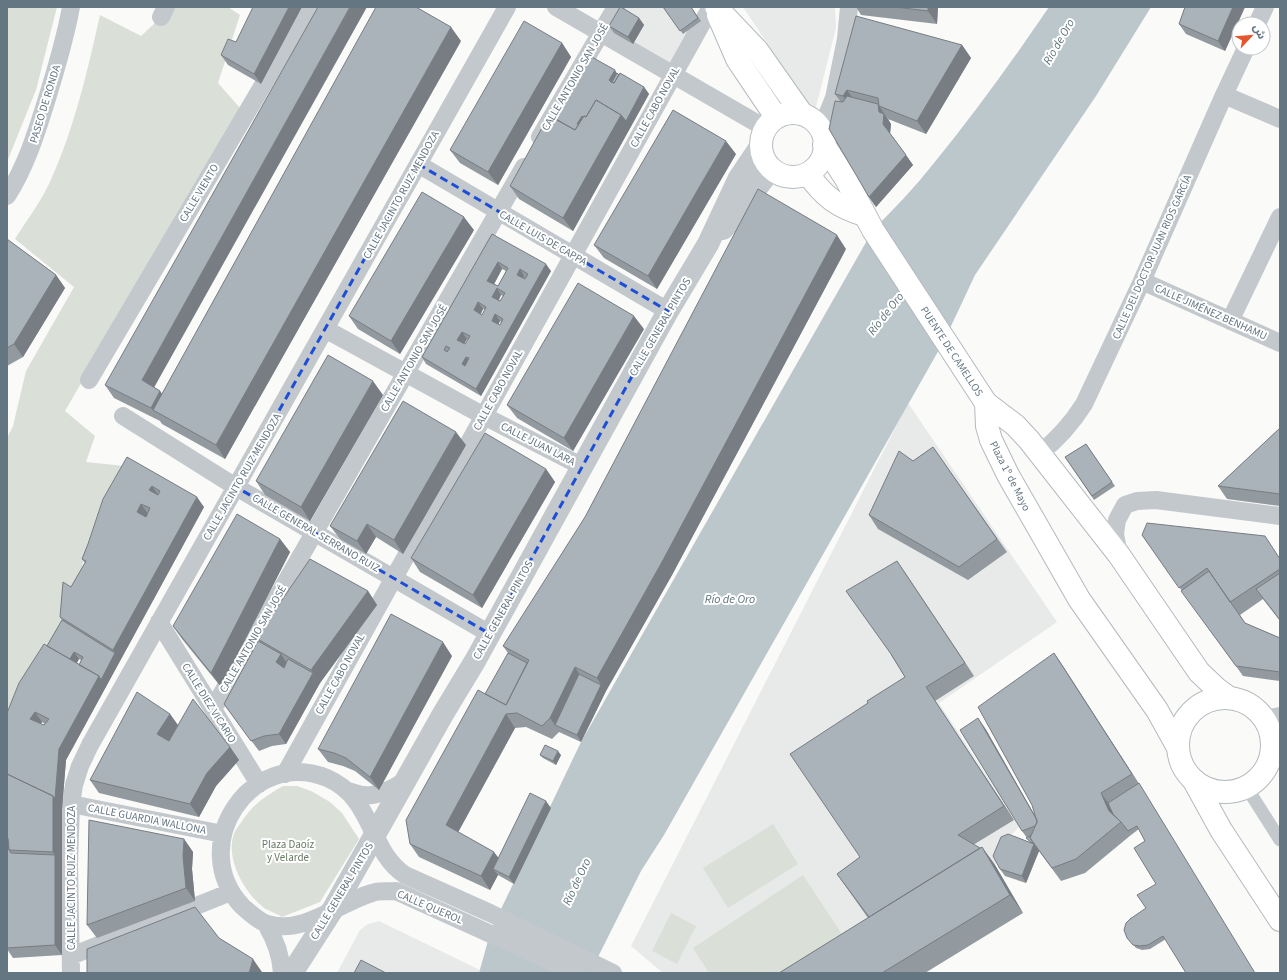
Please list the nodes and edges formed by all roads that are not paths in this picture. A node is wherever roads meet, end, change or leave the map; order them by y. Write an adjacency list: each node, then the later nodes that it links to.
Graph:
1 (71, 7): 19 (street, PASEO DE RONDA)
2 (309, 7): 31 (street, CALLE VIENTO)
3 (507, 7): 16 (street, CALLE JACINTO RUIZ MENDOZA)
4 (556, 7): 9 (street)
5 (616, 7): 9 (street, CALLE ANTONIO SAN JOSÉ)
6 (711, 7): 11 (street, CALLE CABO NOVAL)
7 (715, 7): 14 (main road, PUENTE DE CAMELLOS); 15 (main road)
8 (849, 7): 14 (street)
9 (601, 33): 11 (street); 20 (street, CALLE ANTONIO SAN JOSÉ)
10 (1242, 56): 12 (street, CALLE DEL DOCTOR JUAN RIOS GARCÍA)
11 (674, 75): 15 (street); 24 (street, CALLE CABO NOVAL)
12 (1224, 95): 13 (street); 25 (street, CALLE DEL DOCTOR JUAN RIOS GARCÍA)
13 (1280, 119)
14 (815, 128): 15 (main road); 18 (main road); 21 (main road, PUENTE DE CAMELLOS)
15 (767, 131): 17 (main road); 23 (street, CALLE GENERAL PINTOS)
16 (418, 164): 20 (street, CALLE LUIS DE CAPPA); 28 (street, CALLE JACINTO RUIZ MENDOZA)
17 (771, 169): 18 (main road); 23 (street, CALLE GENERAL PINTOS)
18 (808, 174): 21 (main road)
19 (7, 196)
20 (498, 212): 24 (street, CALLE LUIS DE CAPPA); 30 (street, CALLE ANTONIO SAN JOSÉ)
21 (864, 215): 32 (main road, PUENTE DE CAMELLOS)
22 (1280, 217): 27 (street)
23 (708, 244): 26 (street, CALLE GENERAL PINTOS)
24 (573, 256): 26 (street, CALLE LUIS DE CAPPA); 34 (street, CALLE CABO NOVAL)
25 (1142, 281): 27 (street, CALLE JIMÉNEZ BENHAMU); 35 (street, CALLE DEL DOCTOR JUAN RIOS GARCÍA)
26 (668, 311): 36 (street, CALLE GENERAL PINTOS)
27 (1230, 321): 29 (street, CALLE JIMÉNEZ BENHAMU)
28 (325, 329): 30 (street, CALLE JUAN LARA); 37 (street, CALLE JACINTO RUIZ MENDOZA)
29 (1280, 343)
30 (405, 373): 34 (street, CALLE JUAN LARA); 39 (street, CALLE ANTONIO SAN JOSÉ)
31 (89, 380)
32 (986, 403): 35 (main road); 47 (main road, Plaza 1º de Mayo)
33 (123, 416): 37 (street, CALLE GENERAL SERRANO RUIZ)
34 (484, 416): 36 (street, CALLE JUAN LARA); 41 (street, CALLE CABO NOVAL)
35 (1040, 453): 40 (main road)
36 (583, 466): 43 (street, CALLE GENERAL PINTOS)
37 (236, 487): 39 (street, CALLE GENERAL SERRANO RUIZ); 42 (street, CALLE JACINTO RUIZ MENDOZA)
38 (1277, 520): 40 (street)
39 (314, 532): 41 (street, CALLE GENERAL SERRANO RUIZ); 45 (street, CALLE ANTONIO SAN JOSÉ)
40 (1119, 555): 44 (main road)
41 (394, 578): 43 (street, CALLE GENERAL SERRANO RUIZ); 49 (street, CALLE CABO NOVAL)
42 (159, 622): 45 (street, CALLE DIEZ VICARIO); 55 (street, CALLE JACINTO RUIZ MENDOZA)
43 (490, 634): 50 (street, CALLE GENERAL PINTOS)
44 (1228, 697): 46 (main road); 47 (main road)
45 (213, 709): 52 (street, CALLE DIEZ VICARIO)
46 (1272, 718): 48 (main road)
47 (1177, 746): 51 (main road)
48 (1275, 769): 53 (main road)
49 (285, 774): 52 (street); 54 (street)
50 (408, 779): 54 (street); 57 (street, CALLE GENERAL PINTOS)
51 (1194, 781): 53 (main road); 61 (main road)
52 (259, 784): 56 (street)
53 (1247, 788): 58 (street)
54 (348, 791): 57 (street)
55 (71, 804): 56 (street, CALLE GUARDIA WALLONA); 63 (street, CALLE JACINTO RUIZ MENDOZA)
56 (223, 834): 59 (street)
57 (376, 836): 60 (street, CALLE GENERAL PINTOS); 64 (street, CALLE QUEROL)
58 (1280, 840)
59 (231, 892): 62 (street); 63 (street)
60 (333, 909): 62 (street); 66 (street, CALLE GENERAL PINTOS); 67 (street, CALLE QUEROL)
61 (1280, 920)
62 (266, 924): 65 (street)
63 (71, 965)
64 (609, 971)
65 (282, 973)
66 (292, 973)
67 (576, 973)

